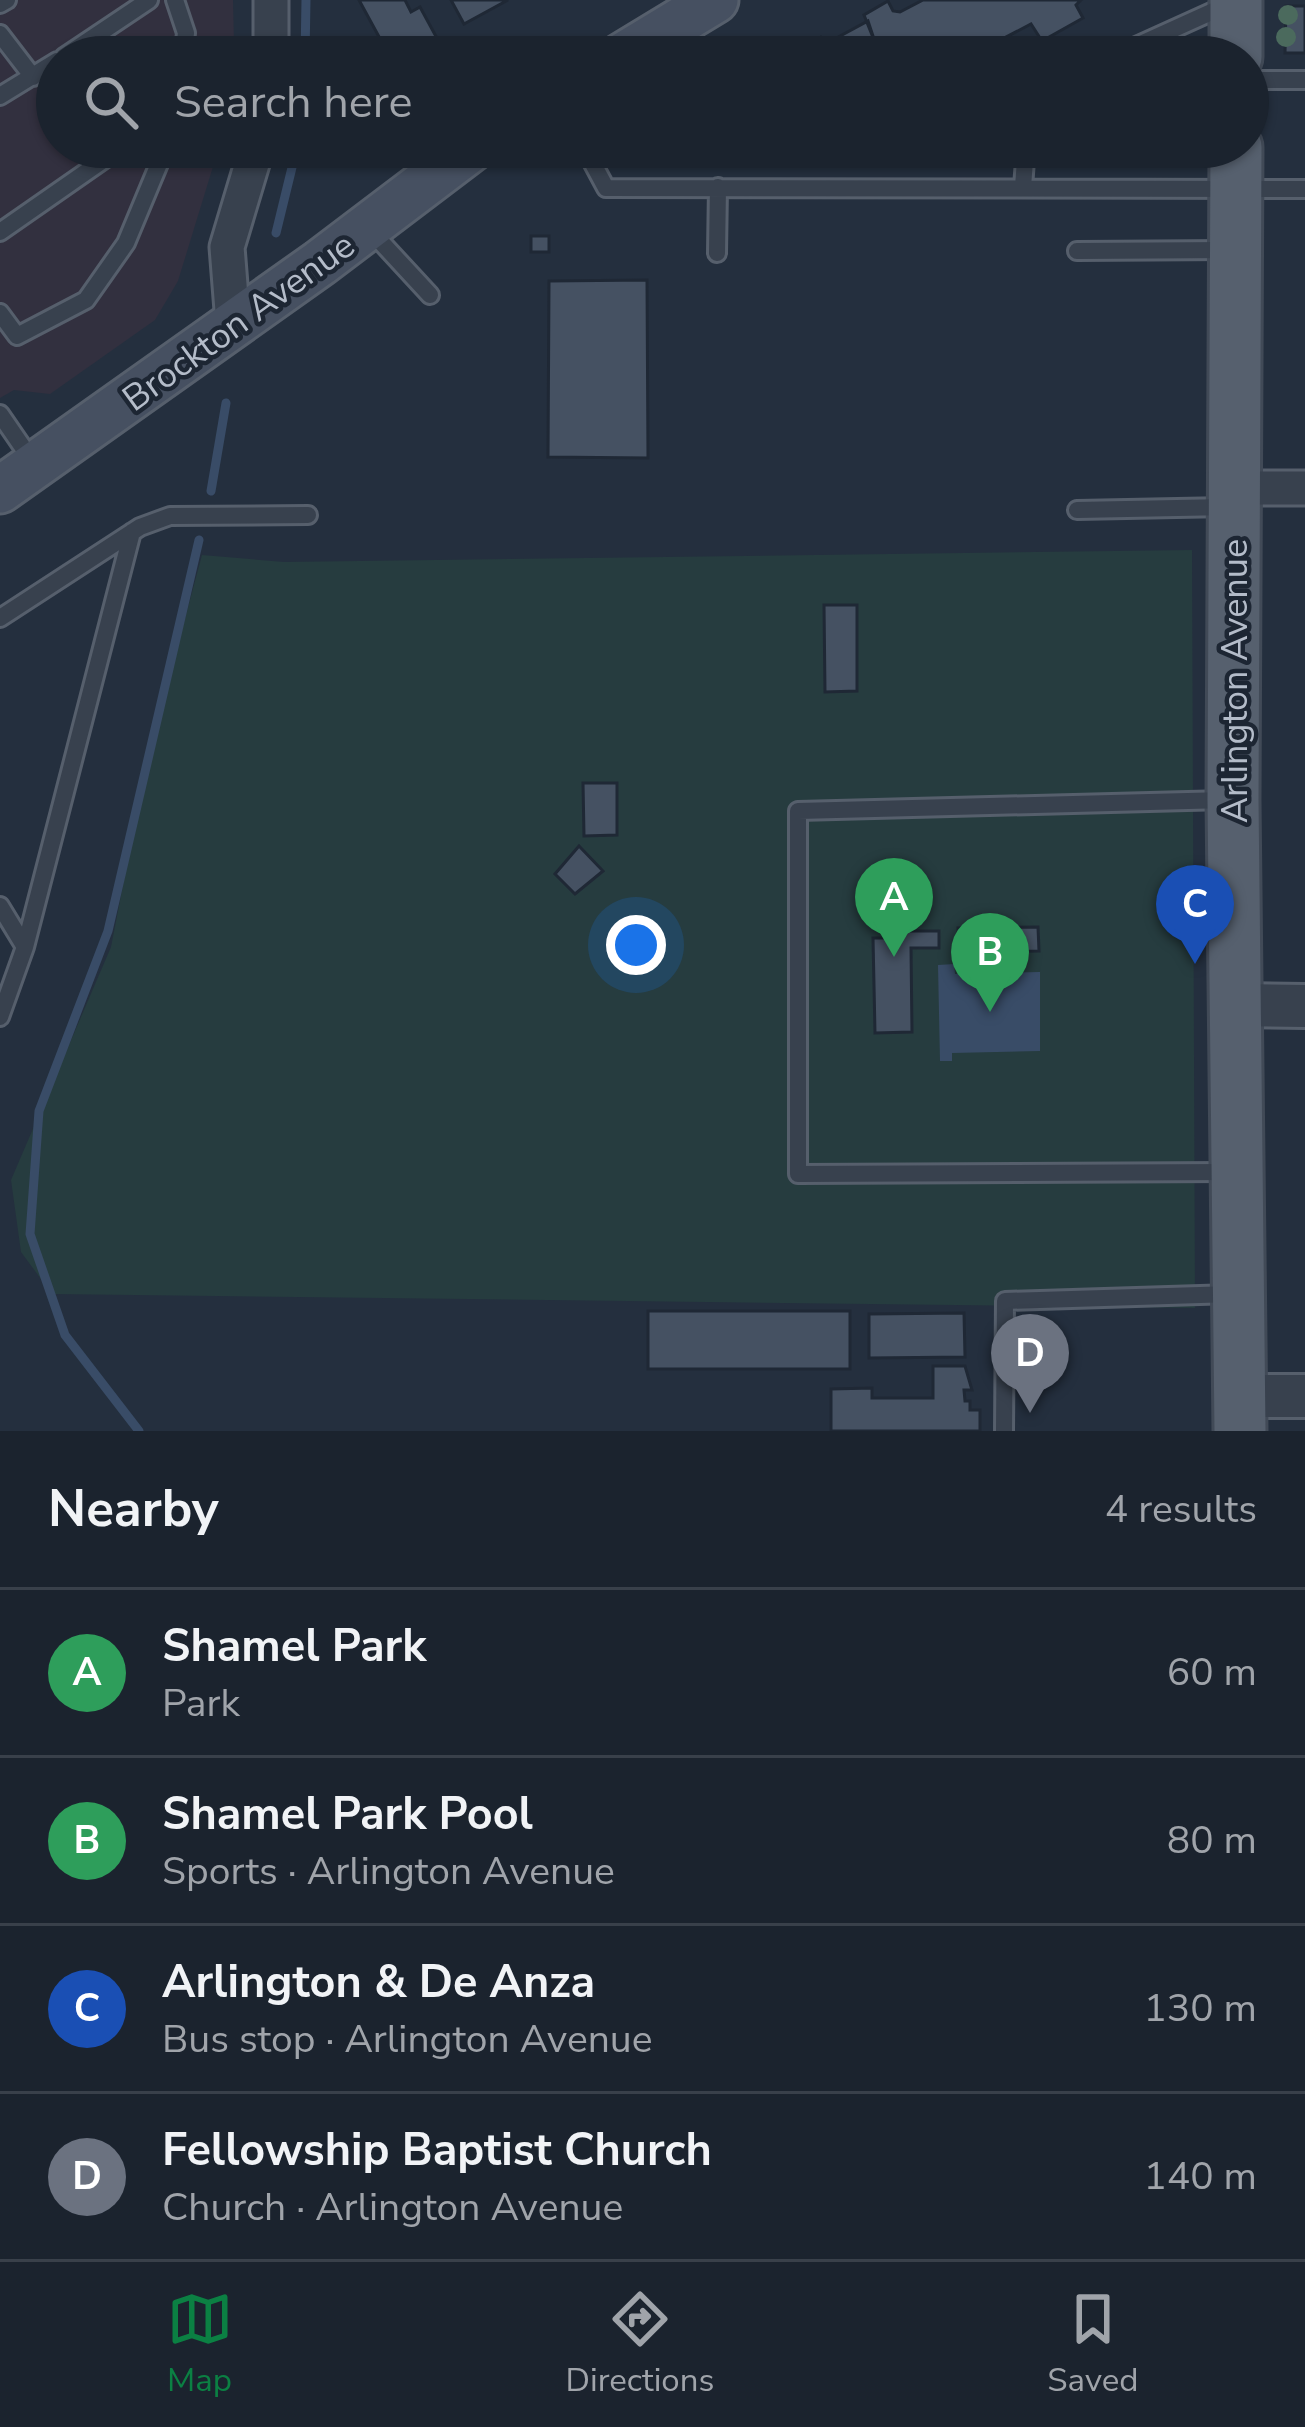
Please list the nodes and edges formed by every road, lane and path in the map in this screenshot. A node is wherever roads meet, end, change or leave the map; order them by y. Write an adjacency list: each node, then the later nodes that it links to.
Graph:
1 (149, 0): 7 (lane)
2 (176, 0): 8 (lane)
3 (271, 0): 9 (street)
4 (715, 0): 10 (main road)
5 (1235, 0): 11 (lane); 12 (main road)
6 (0, 34): 14 (lane)
7 (95, 36)
8 (186, 36)
9 (271, 36)
10 (656, 36)
11 (1157, 36)
12 (1235, 36)
13 (36, 75): 14 (lane)
14 (33, 77): 17 (lane)
15 (1269, 80): 16 (lane)
16 (1305, 80)
17 (0, 96)
18 (92, 168): 31 (lane)
19 (157, 168): 36 (lane)
20 (251, 168): 37 (street)
21 (445, 168): 30 (main road, Brockton Avenue)
22 (595, 168): 27 (lane)
23 (1024, 168): 28 (lane)
24 (1216, 168): 28 (lane)
25 (1236, 168): 32 (main road, Arlington Avenue)
26 (1242, 168): 29 (lane)
27 (718, 187): 28 (lane); 34 (lane)
28 (1023, 187)
29 (1305, 189)
30 (367, 227): 35 (lane); 37 (main road, Brockton Avenue)
31 (0, 232)
32 (1234, 250): 33 (lane); 41 (main road, Arlington Avenue)
33 (1077, 251)
34 (718, 253)
35 (430, 295)
36 (0, 314)
37 (233, 323): 39 (main road, Brockton Avenue)
38 (0, 414): 39 (lane)
39 (10, 481)
40 (1305, 488): 41 (street)
41 (1234, 497): 42 (lane); 46 (main road, Arlington Avenue)
42 (1077, 510)
43 (308, 515): 44 (lane)
44 (132, 532): 45 (lane); 48 (lane)
45 (0, 618)
46 (1233, 800): 49 (main road, Arlington Avenue); 52 (lane)
47 (0, 906): 48 (lane)
48 (25, 946): 51 (lane)
49 (1235, 1005): 50 (street); 52 (main road, Arlington Avenue)
50 (1305, 1006)
51 (0, 1017)
52 (1237, 1172): 53 (main road, Arlington Avenue)
53 (1238, 1293): 55 (main road, Arlington Avenue); 56 (lane)
54 (1305, 1396): 55 (street)
55 (1240, 1414)
56 (1004, 1431)

